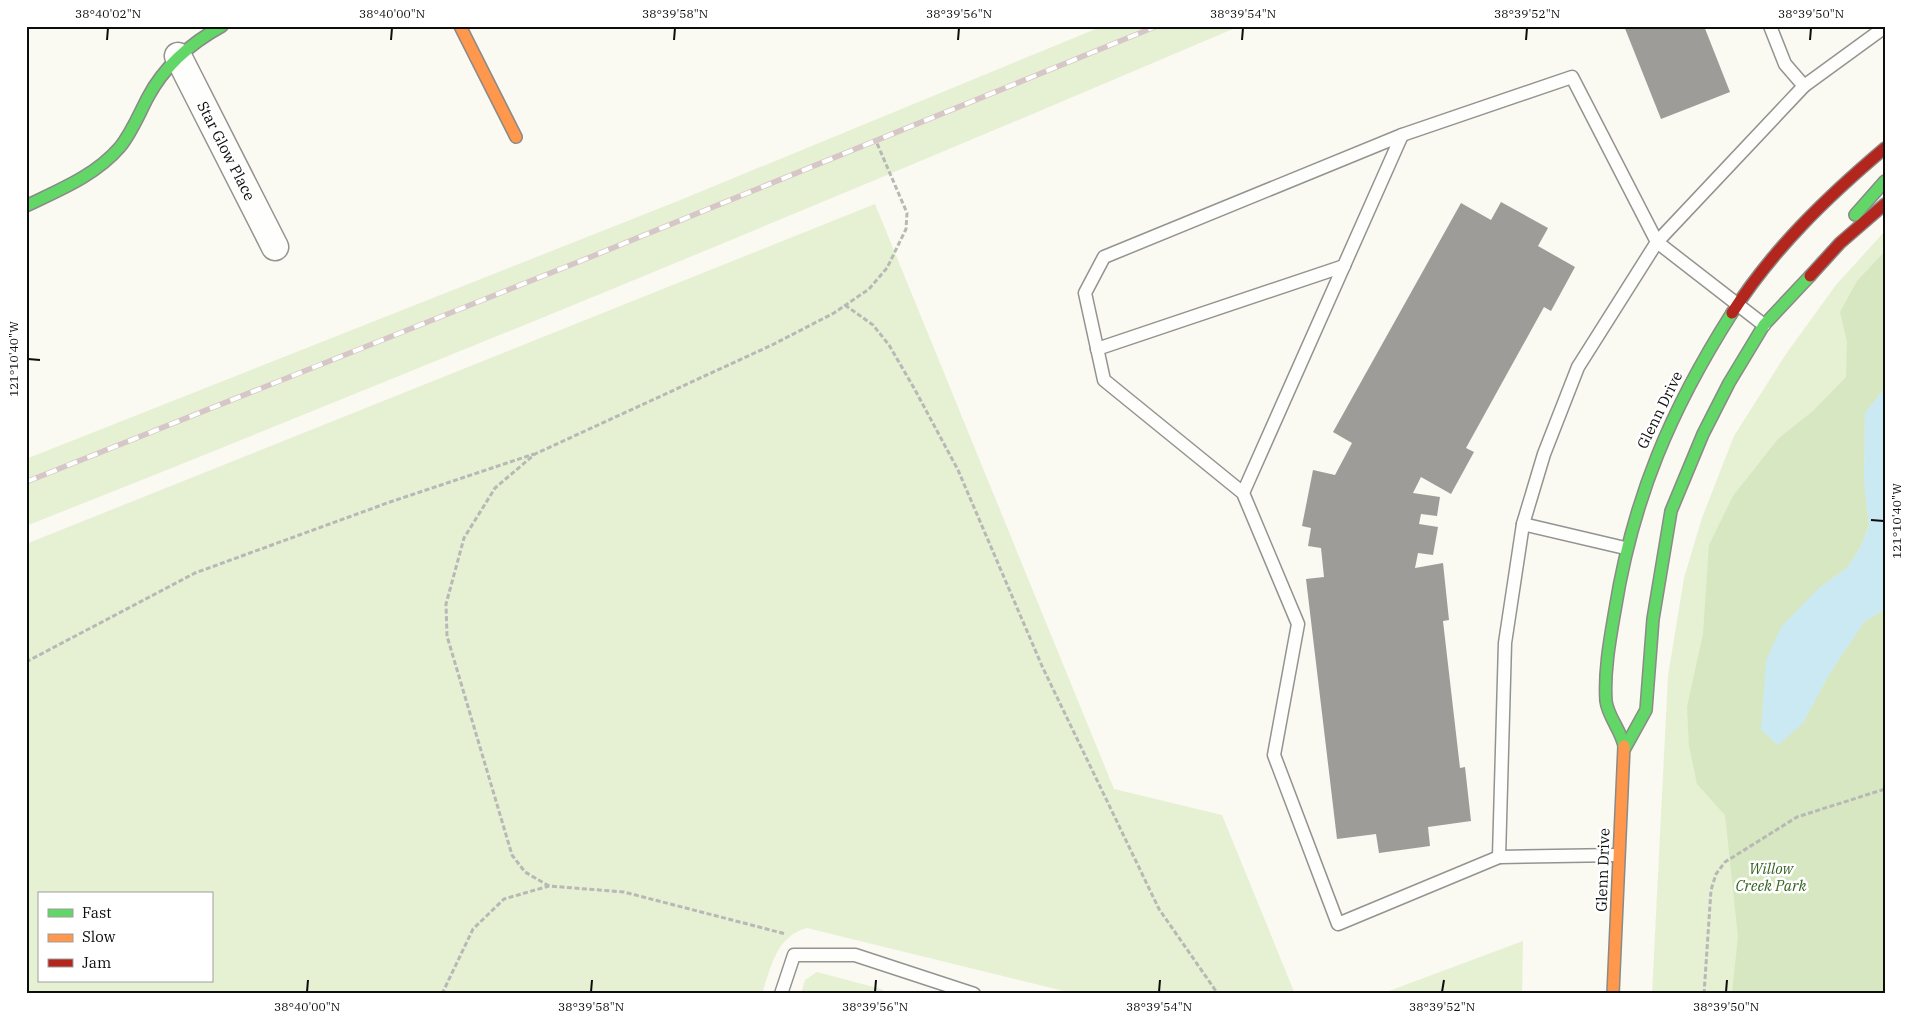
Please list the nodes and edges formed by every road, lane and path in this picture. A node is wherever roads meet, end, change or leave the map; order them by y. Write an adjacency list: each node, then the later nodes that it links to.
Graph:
1 (222, 26): 5 (street)
2 (460, 26): 8 (street)
3 (1770, 26): 6 (lane)
4 (1885, 27): 6 (lane)
5 (178, 56): 13 (street); 16 (street, Star Glow Place)
6 (1804, 86): 14 (lane)
7 (1402, 135): 14 (lane); 17 (lane); 21 (lane)
8 (516, 137)
9 (876, 141): 18 (path)
10 (1885, 148): 19 (street, Glenn Drive)
11 (1885, 181): 15 (street)
12 (1885, 204): 15 (street, Glenn Drive)
13 (26, 206)
14 (1657, 242): 19 (lane); 24 (lane)
15 (1840, 243): 20 (street, Glenn Drive)
16 (275, 247)
17 (1344, 266): 21 (lane); 23 (lane)
18 (845, 305): 22 (path); 37 (path)
19 (1737, 306): 20 (lane); 25 (street, Glenn Drive)
20 (1764, 325): 27 (street, Glenn Drive)
21 (1098, 349): 23 (lane)
22 (535, 454): 26 (path); 31 (path)
23 (1243, 493): 30 (lane)
24 (1523, 524): 25 (lane); 30 (lane)
25 (1625, 548): 27 (street, Glenn Drive)
26 (26, 662)
27 (1624, 748): 29 (street, Glenn Drive)
28 (1885, 789): 39 (path)
29 (1618, 855): 30 (lane); 38 (street, Glenn Drive)
30 (1500, 857)
31 (549, 886): 32 (path); 34 (path)
32 (814, 955): 33 (lane); 35 (lane)
33 (944, 989): 36 (lane)
34 (442, 994)
35 (781, 994)
36 (974, 994)
37 (1218, 994)
38 (1614, 994)
39 (1704, 994)

